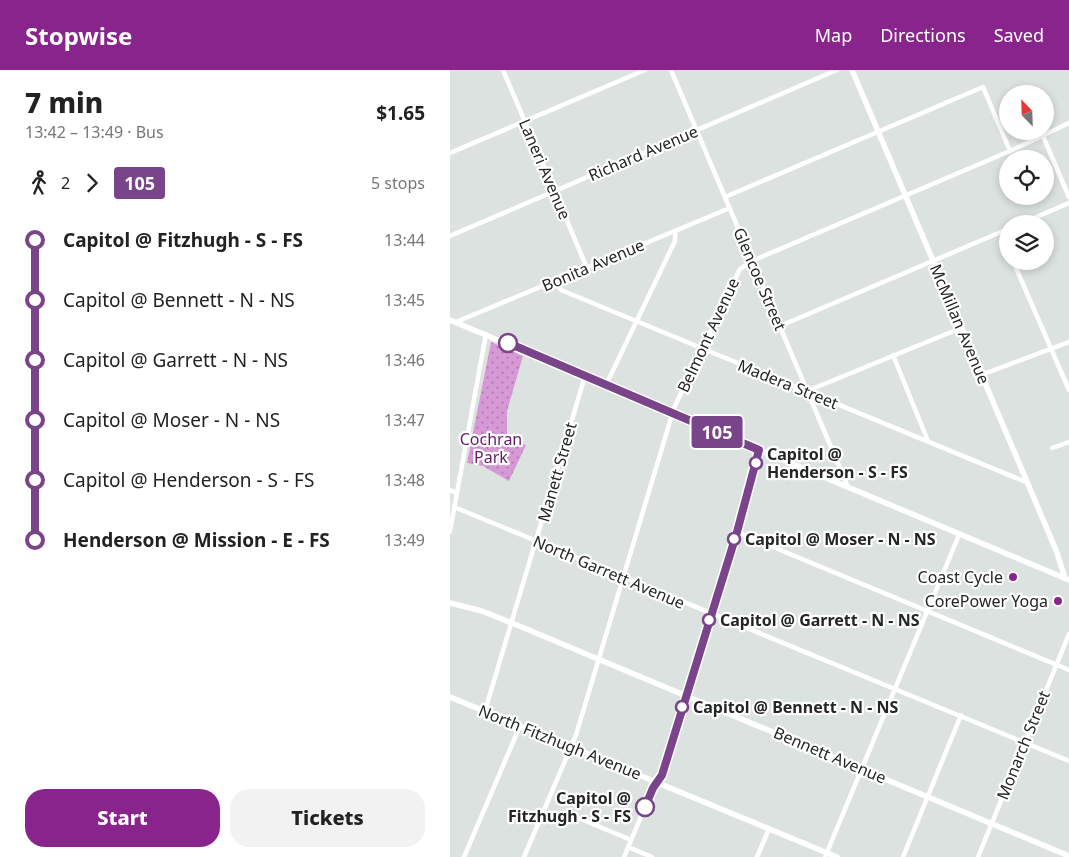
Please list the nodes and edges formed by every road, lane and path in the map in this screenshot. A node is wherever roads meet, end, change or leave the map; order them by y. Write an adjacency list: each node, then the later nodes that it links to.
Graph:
1 (503, 70): 6 (street, Laneri Avenue)
2 (644, 70): 6 (street)
3 (670, 70): 8 (street, Glencoe Street)
4 (837, 70): 8 (street, Richard Avenue)
5 (852, 70): 10 (street, McMillan Avenue)
6 (524, 121): 15 (street); 17 (street, Laneri Avenue)
7 (1069, 123): 9 (street, Belmont Avenue)
8 (696, 130): 17 (street, Richard Avenue); 19 (street, Glencoe Street)
9 (1054, 130)
10 (879, 132): 13 (street); 18 (street, McMillan Avenue); 19 (street)
11 (1034, 140): 14 (street, Belmont Avenue)
12 (1045, 140): 20 (street)
13 (1010, 150)
14 (1012, 150)
15 (450, 153)
16 (999, 156): 18 (street, Belmont Avenue)
17 (554, 191): 26 (street, Richard Avenue); 29 (street, Laneri Avenue)
18 (906, 196): 27 (street, Belmont Avenue); 28 (street, McMillan Avenue)
19 (725, 197): 22 (street, Glencoe Street)
20 (1069, 197)
21 (1069, 203): 23 (street)
22 (730, 208): 24 (street, Bonita Avenue); 27 (street, Glencoe Street)
23 (1041, 215)
24 (675, 231): 29 (street, Bonita Avenue); 33 (street)
25 (999, 233): 28 (street)
26 (450, 236)
27 (752, 261): 34 (street, Glencoe Street); 38 (street, Belmont Avenue)
28 (933, 261): 34 (street); 35 (street, McMillan Avenue)
29 (587, 268): 31 (street, Bonita Avenue)
30 (1017, 270): 39 (street)
31 (554, 282): 32 (street, Bonita Avenue); 33 (street, Madera Street)
32 (453, 321): 36 (street)
33 (636, 322): 38 (street, Madera Street); 43 (street)
34 (780, 326): 45 (street, Glencoe Street)
35 (961, 328): 40 (street); 41 (street, McMillan Avenue)
36 (486, 334): 42 (street); 54 (street)
37 (1069, 342): 39 (street)
38 (702, 349): 45 (street, Madera Street); 46 (street, Belmont Avenue)
39 (1052, 350): 41 (street); 44 (street)
40 (893, 355): 45 (street); 47 (street)
41 (981, 375): 51 (street, McMillan Avenue)
42 (585, 376): 43 (street); 59 (street, Manett Street)
43 (606, 385): 46 (street)
44 (1069, 390)
45 (807, 392): 47 (street, Madera Street); 52 (street, Glencoe Street)
46 (672, 414): 50 (street); 60 (street, Belmont Avenue)
47 (928, 441): 51 (street, Madera Street)
48 (1069, 442): 49 (street)
49 (1052, 448)
50 (759, 450): 52 (street); 57 (street)
51 (1026, 482): 61 (street, McMillan Avenue)
52 (849, 488): 58 (street)
53 (450, 490): 54 (street)
54 (457, 493): 55 (street)
55 (454, 507): 56 (street); 59 (street, North Garrett Avenue)
56 (450, 531)
57 (737, 532): 63 (street); 64 (street)
58 (959, 535): 61 (street); 63 (street)
59 (536, 541): 60 (street, North Garrett Avenue); 65 (street, Manett Street)
60 (624, 578): 64 (street, North Garrett Avenue); 67 (street, Belmont Avenue)
61 (1067, 579)
62 (450, 603): 65 (street, Bennett Avenue)
63 (927, 611): 68 (street); 70 (street)
64 (711, 613): 70 (street, North Garrett Avenue); 72 (street)
65 (512, 623): 67 (street, Bennett Avenue); 73 (street, Manett Street)
66 (1069, 634): 68 (street, Monarch Street)
67 (599, 660): 72 (street, Bennett Avenue); 77 (street, Belmont Avenue)
68 (1056, 665): 69 (street); 76 (street, Monarch Street)
69 (1069, 670)
70 (896, 688): 74 (street, North Garrett Avenue); 79 (street)
71 (450, 696): 73 (street, North Fitzhugh Avenue)
72 (686, 696): 79 (street, Bennett Avenue); 80 (street)
73 (485, 711): 75 (street, North Fitzhugh Avenue)
74 (961, 716): 76 (street, North Garrett Avenue); 81 (street)
75 (520, 726): 77 (street, North Fitzhugh Avenue); 89 (street)
76 (1025, 742): 78 (street, North Garrett Avenue); 83 (street, Monarch Street)
77 (571, 747): 80 (street, North Fitzhugh Avenue); 90 (street, Belmont Avenue)
78 (1069, 760)
79 (862, 769): 81 (street, Bennett Avenue); 87 (street)
80 (658, 781): 84 (street, North Fitzhugh Avenue); 85 (street)
81 (927, 797): 83 (street, Bennett Avenue); 95 (street)
82 (569, 814): 85 (street)
83 (991, 824): 88 (street, Bennett Avenue); 96 (street, Monarch Street)
84 (769, 828): 87 (street, North Fitzhugh Avenue); 93 (street)
85 (631, 840): 86 (street)
86 (628, 847): 91 (street); 92 (street)
87 (826, 855): 94 (street, North Fitzhugh Avenue)
88 (1069, 856)
89 (464, 857)
90 (524, 857)
91 (624, 857)
92 (652, 857)
93 (757, 857)
94 (837, 857)
95 (903, 857)
96 (978, 857)

